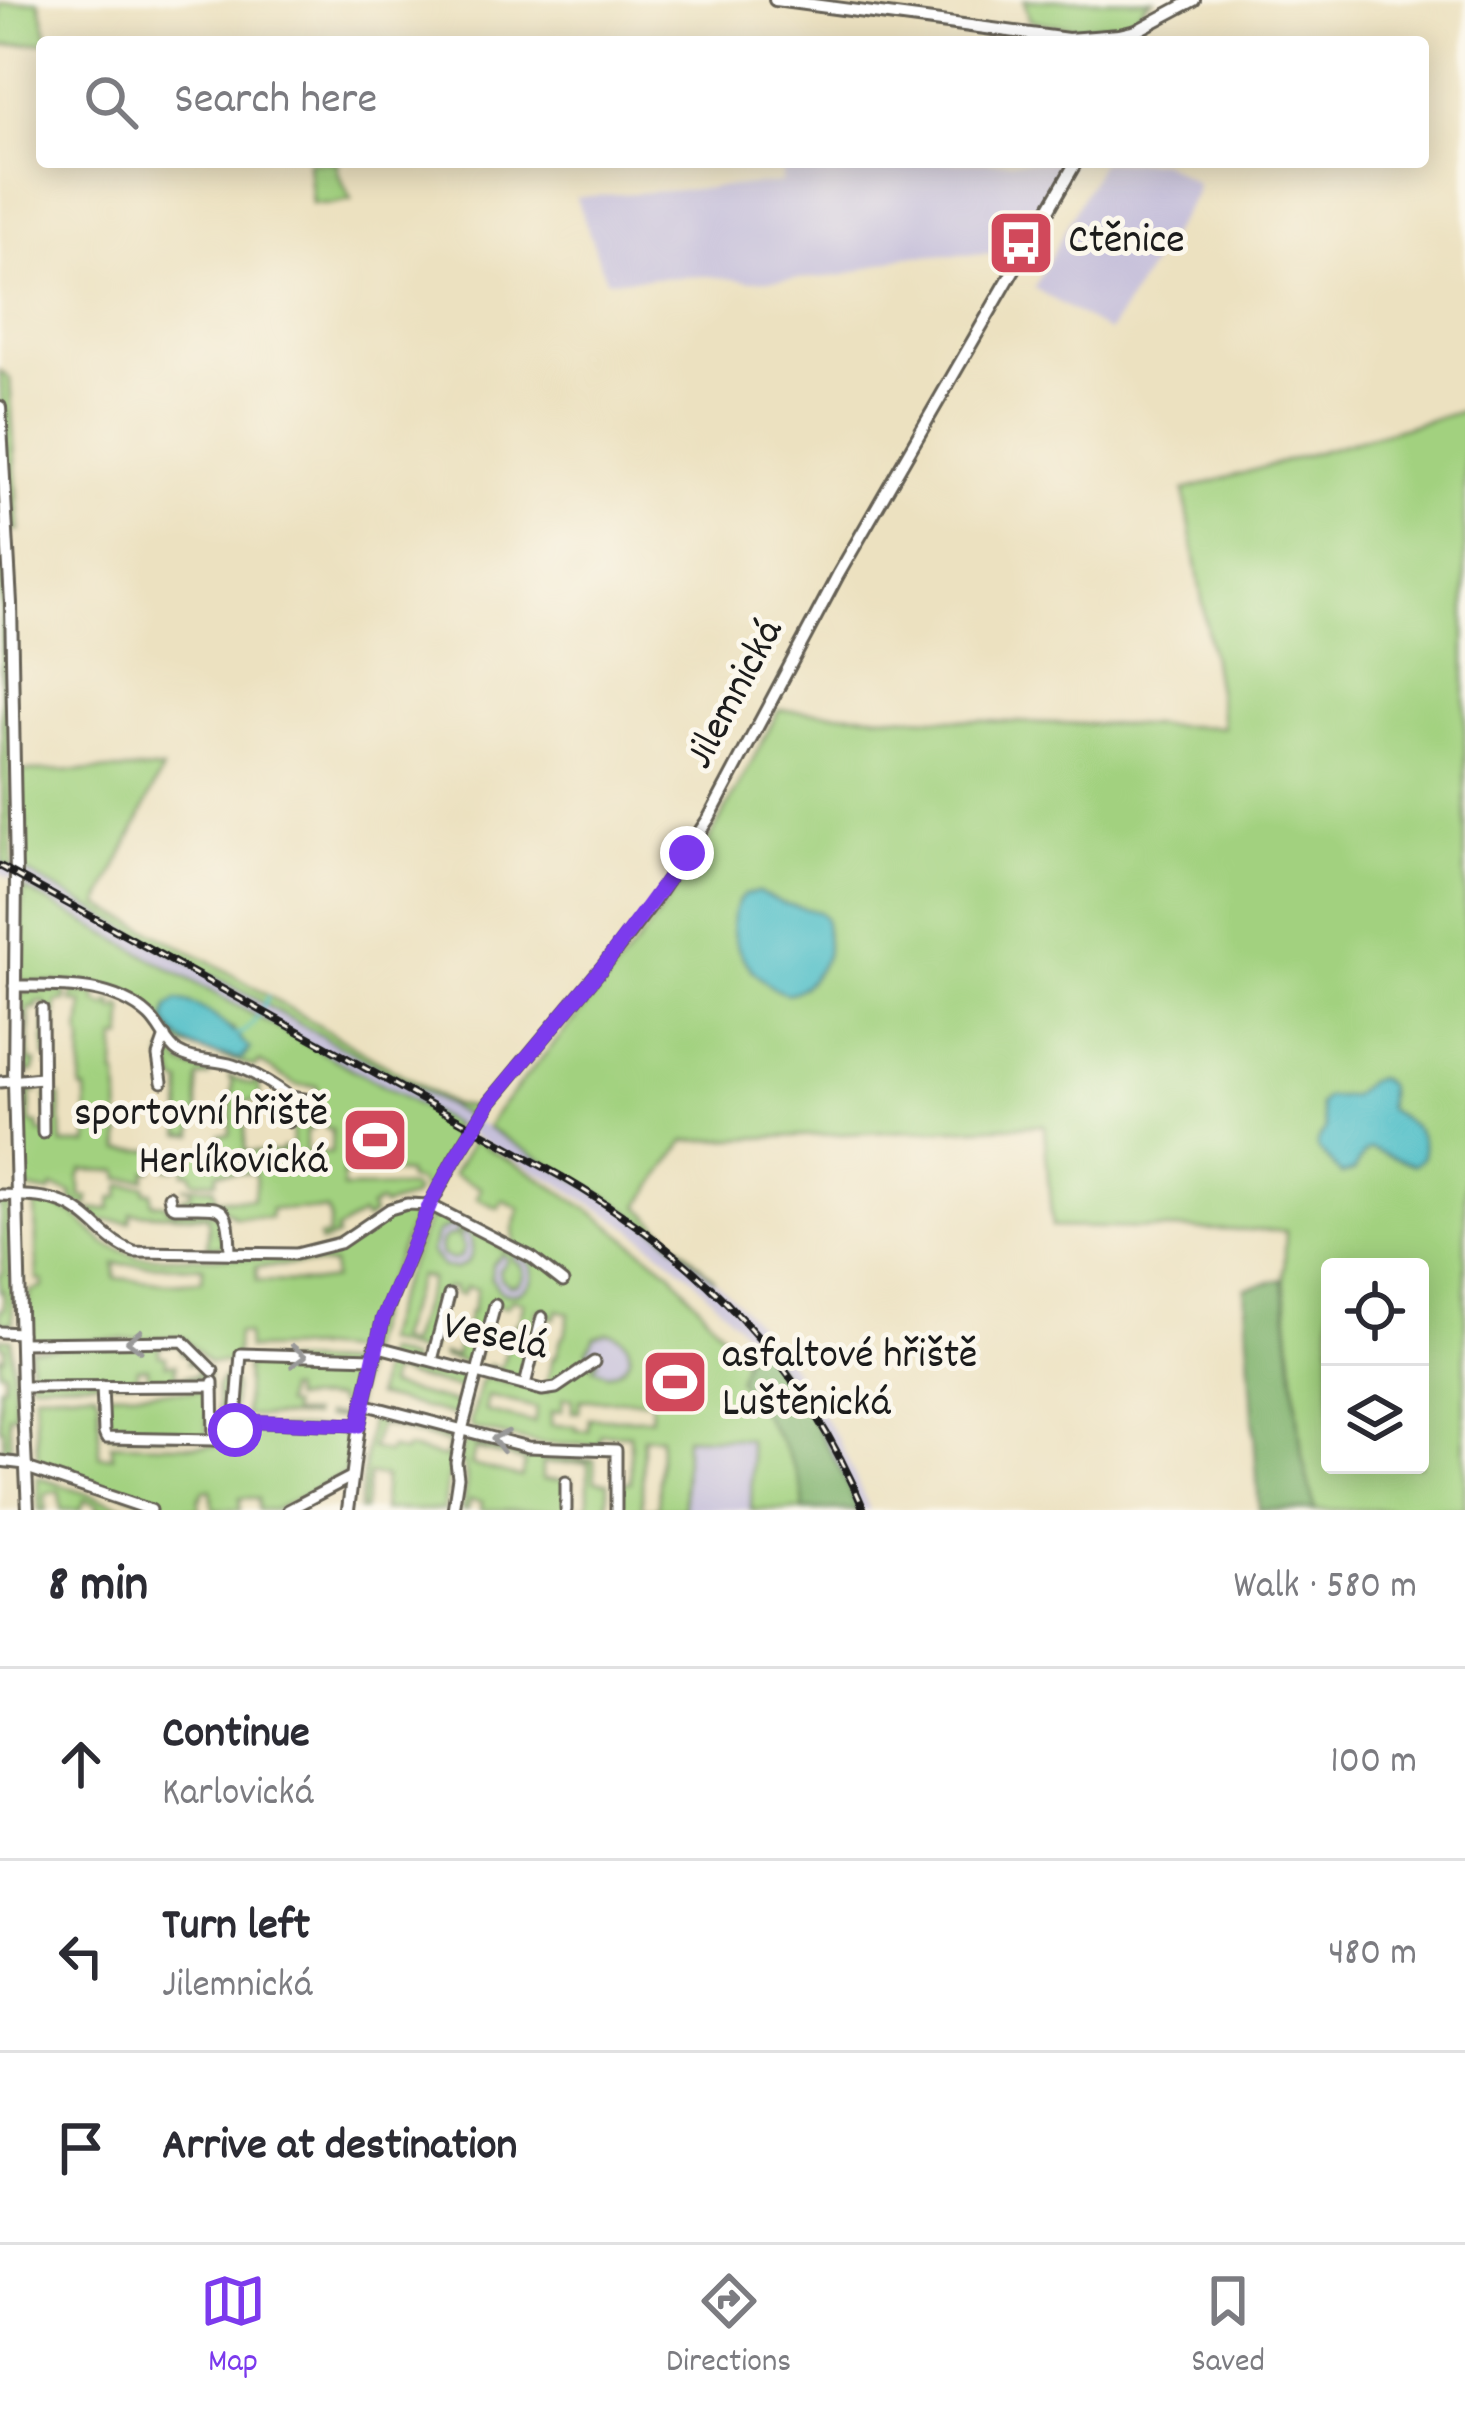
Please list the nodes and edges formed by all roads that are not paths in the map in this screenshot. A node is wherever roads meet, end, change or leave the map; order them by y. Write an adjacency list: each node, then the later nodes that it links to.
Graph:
1 (775, 0): 3 (street)
2 (1194, 0): 4 (street)
3 (1045, 36)
4 (1136, 36)
5 (1073, 168): 21 (street, Jilemnická)
6 (0, 407): 7 (street)
7 (14, 986): 9 (street); 12 (street)
8 (42, 1009): 10 (street)
9 (165, 1036): 13 (street); 14 (street)
10 (41, 1078): 12 (street); 17 (street)
11 (0, 1082): 12 (street)
12 (14, 1082): 19 (street)
13 (162, 1082)
14 (290, 1097): 15 (street); 16 (street)
15 (318, 1101)
16 (290, 1122)
17 (43, 1133)
18 (0, 1195): 19 (street)
19 (19, 1196): 22 (street); 29 (street)
20 (169, 1196): 22 (street)
21 (430, 1204): 22 (street); 23 (street); 30 (street, Jilemnická)
22 (230, 1253)
23 (563, 1282)
24 (449, 1295): 32 (street)
25 (495, 1305): 36 (street)
26 (542, 1317): 37 (street)
27 (0, 1332): 29 (street)
28 (241, 1337): 31 (street)
29 (21, 1338): 34 (street, one-way to 29); 40 (street)
30 (374, 1352): 31 (street, Veselá, one-way to 30); 32 (street, Veselá); 41 (street, Jilemnická)
31 (242, 1354): 35 (street)
32 (432, 1360): 36 (street, Veselá)
33 (594, 1362): 37 (street, Veselá)
34 (213, 1371): 35 (street); 39 (street)
35 (238, 1372): 42 (street)
36 (476, 1373): 37 (street, Veselá); 44 (street)
37 (525, 1385)
38 (102, 1386): 39 (street); 40 (street); 45 (street)
39 (212, 1386): 45 (street)
40 (22, 1387): 47 (street)
41 (363, 1404): 43 (street, Jilemnická); 44 (street)
42 (236, 1421): 43 (street); 45 (street)
43 (359, 1425): 48 (street, Jilemnická)
44 (463, 1430): 54 (street); 56 (street, one-way to 44)
45 (214, 1440)
46 (0, 1461): 47 (street)
47 (25, 1465): 50 (street); 51 (street)
48 (351, 1478): 52 (street); 53 (street, Jilemnická)
49 (566, 1482): 55 (street)
50 (28, 1510)
51 (151, 1510)
52 (288, 1510)
53 (348, 1510)
54 (453, 1510)
55 (566, 1510)
56 (616, 1510)

